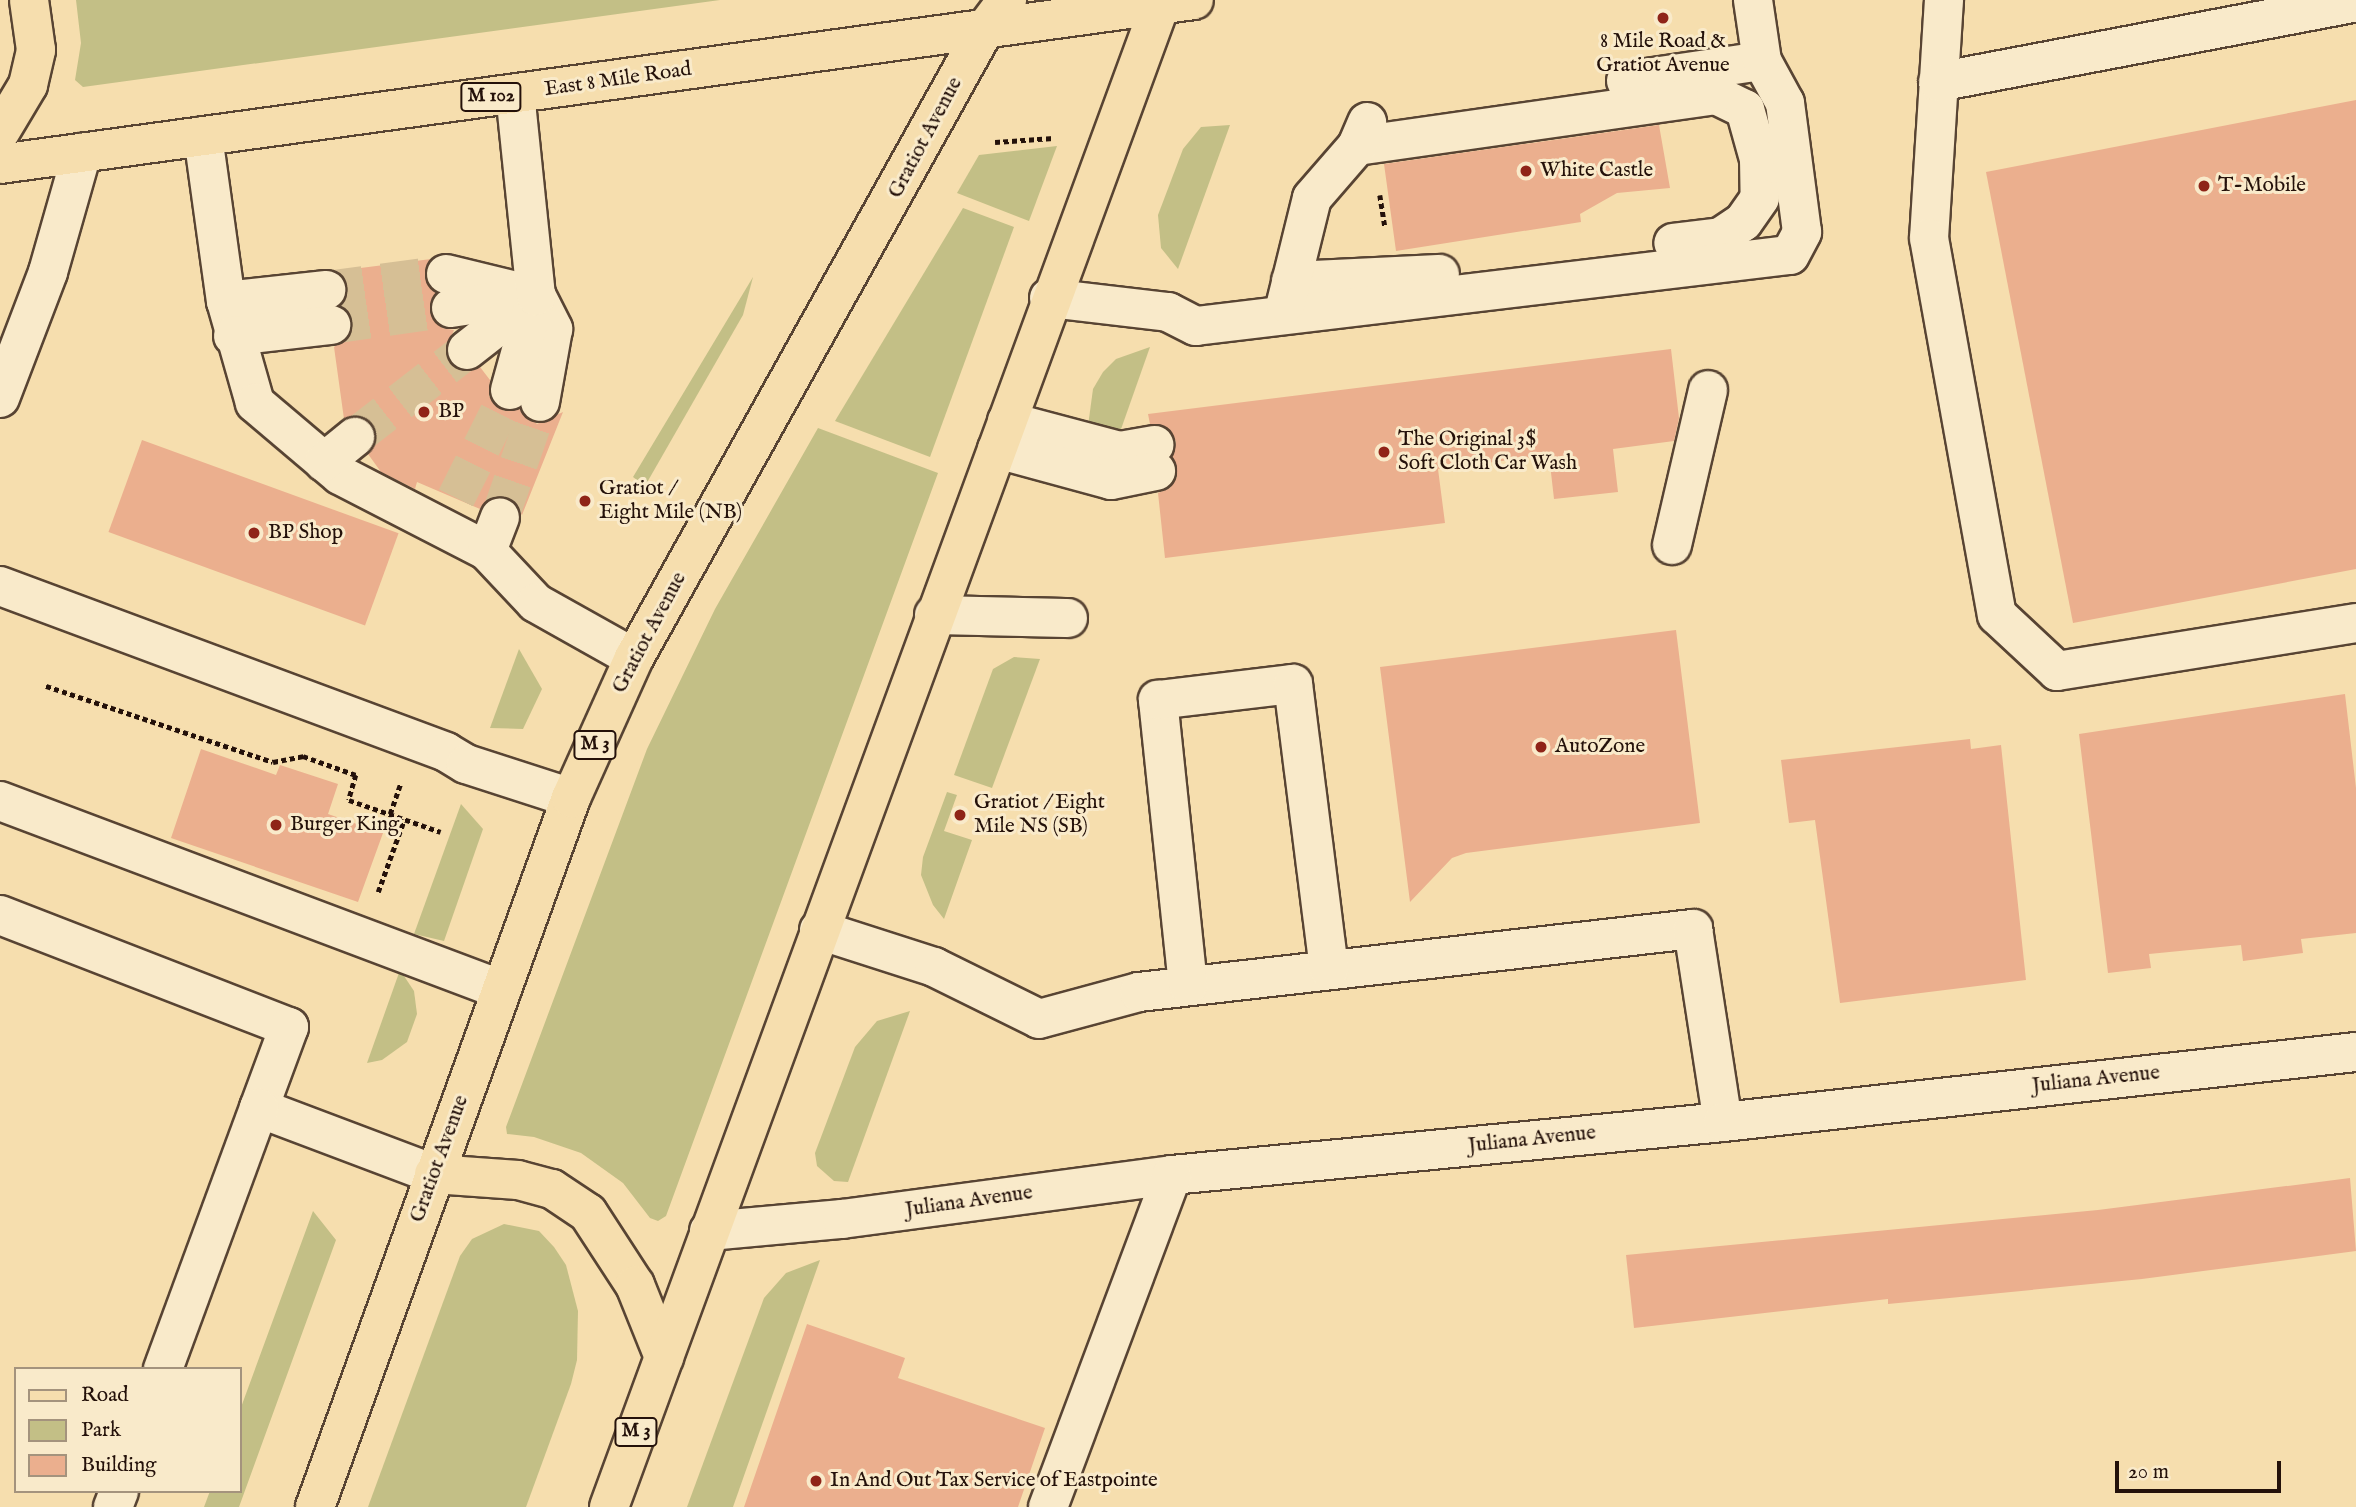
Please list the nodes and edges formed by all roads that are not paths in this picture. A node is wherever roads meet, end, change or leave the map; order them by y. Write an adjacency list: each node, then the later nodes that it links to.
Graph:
1 (29, 0): 11 (main road)
2 (1007, 0): 7 (main road, Gratiot Avenue / M 3)
3 (1753, 0): 8 (street)
4 (1944, 0): 9 (street)
5 (1172, 2): 7 (main road, East 8 Mile Road / M 102); 18 (main road, M 3)
6 (2356, 2): 9 (street)
7 (983, 32): 10 (main road, East 8 Mile Road / M 102); 35 (main road, Gratiot Avenue / M 3)
8 (1762, 61): 13 (street); 19 (street)
9 (1938, 82): 34 (street)
10 (515, 94): 12 (main road, East 8 Mile Road / M 102); 17 (street)
11 (0, 132)
12 (202, 136): 14 (main road, East 8 Mile Road / M 102); 21 (street)
13 (1357, 146): 19 (street); 19 (street)
14 (82, 153): 15 (main road, East 8 Mile Road / M 102); 25 (street)
15 (0, 164)
16 (448, 291): 17 (street)
17 (536, 296): 22 (street); 24 (street)
18 (1049, 298): 19 (street); 26 (main road, M 3)
19 (1287, 298)
20 (329, 307): 21 (street)
21 (230, 318): 29 (street)
22 (467, 350)
23 (1708, 390): 30 (street)
24 (525, 396)
25 (0, 398)
26 (1002, 435): 28 (street); 32 (main road, M 3)
27 (355, 437): 29 (street)
28 (1155, 458)
29 (324, 462): 35 (street)
30 (1672, 545)
31 (0, 586): 36 (street)
32 (934, 615): 33 (street); 39 (main road, M 3)
33 (1068, 618)
34 (2356, 623)
35 (634, 657): 36 (main road, Gratiot Avenue / M 3)
36 (571, 798): 42 (main road, Gratiot Avenue / M 3)
37 (0, 801): 42 (street)
38 (0, 915): 44 (street)
39 (819, 930): 41 (street); 48 (main road, M 3)
40 (1329, 970): 41 (street); 41 (street); 45 (street)
41 (1188, 985)
42 (502, 990): 46 (main road, Gratiot Avenue / M 3)
43 (2356, 1052): 45 (street, Juliana Avenue)
44 (258, 1108): 46 (street); 50 (street)
45 (1723, 1122): 47 (street, Juliana Avenue)
46 (434, 1174): 49 (main road); 51 (main road, Gratiot Avenue / M 3)
47 (1172, 1175): 48 (street, Juliana Avenue); 53 (street)
48 (709, 1231): 49 (main road, M 3)
49 (664, 1357): 52 (main road, M 3)
50 (164, 1367)
51 (315, 1507)
52 (609, 1507)
53 (1048, 1507)

